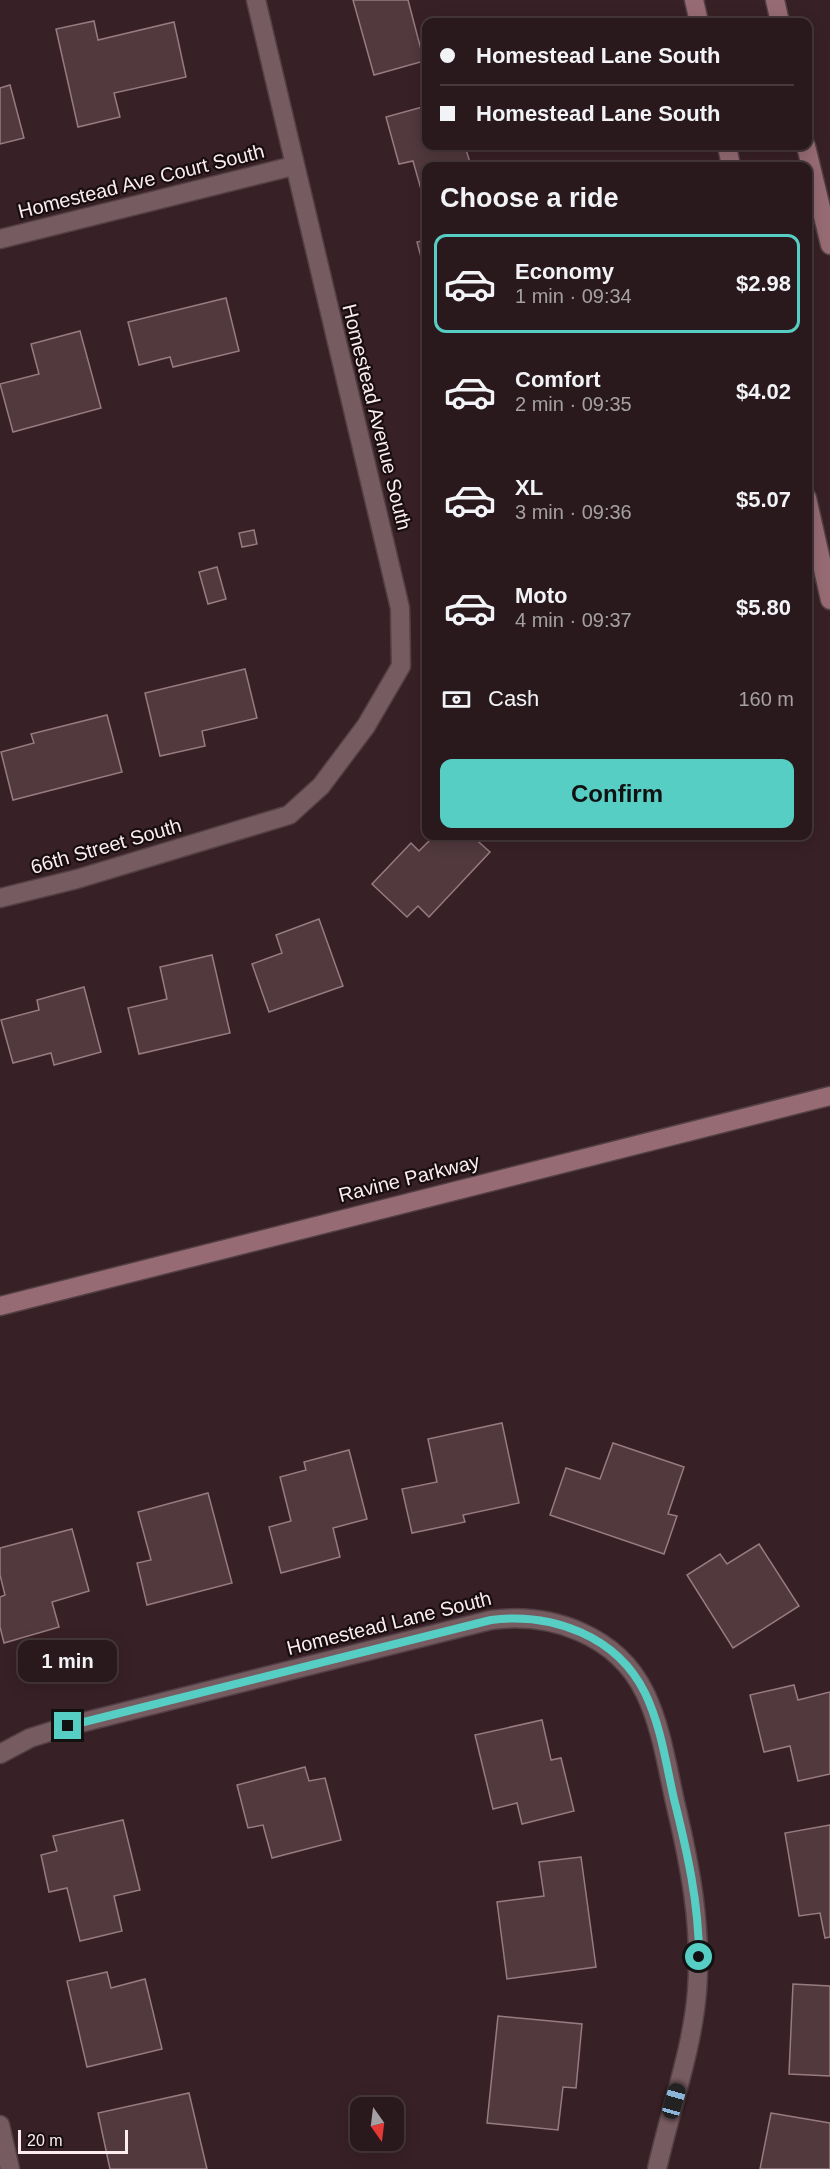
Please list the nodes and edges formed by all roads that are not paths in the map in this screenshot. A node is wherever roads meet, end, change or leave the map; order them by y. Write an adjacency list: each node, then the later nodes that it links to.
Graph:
1 (256, 0): 6 (street, Homestead Avenue South)
2 (694, 0): 4 (street)
3 (775, 0): 5 (street)
4 (698, 18)
5 (779, 18)
6 (293, 166): 8 (street, Homestead Ave Court South); 12 (street, Homestead Avenue South)
7 (812, 171): 9 (street)
8 (0, 239)
9 (830, 245)
10 (812, 520): 11 (street)
11 (830, 600)
12 (224, 835): 13 (street, 66th Street South)
13 (0, 898)
14 (830, 1096): 15 (street, Ravine Parkway)
15 (0, 1306)
16 (0, 1754): 19 (street, Homestead Lane South)
17 (0, 2125): 18 (street)
18 (10, 2169)
19 (657, 2169)

